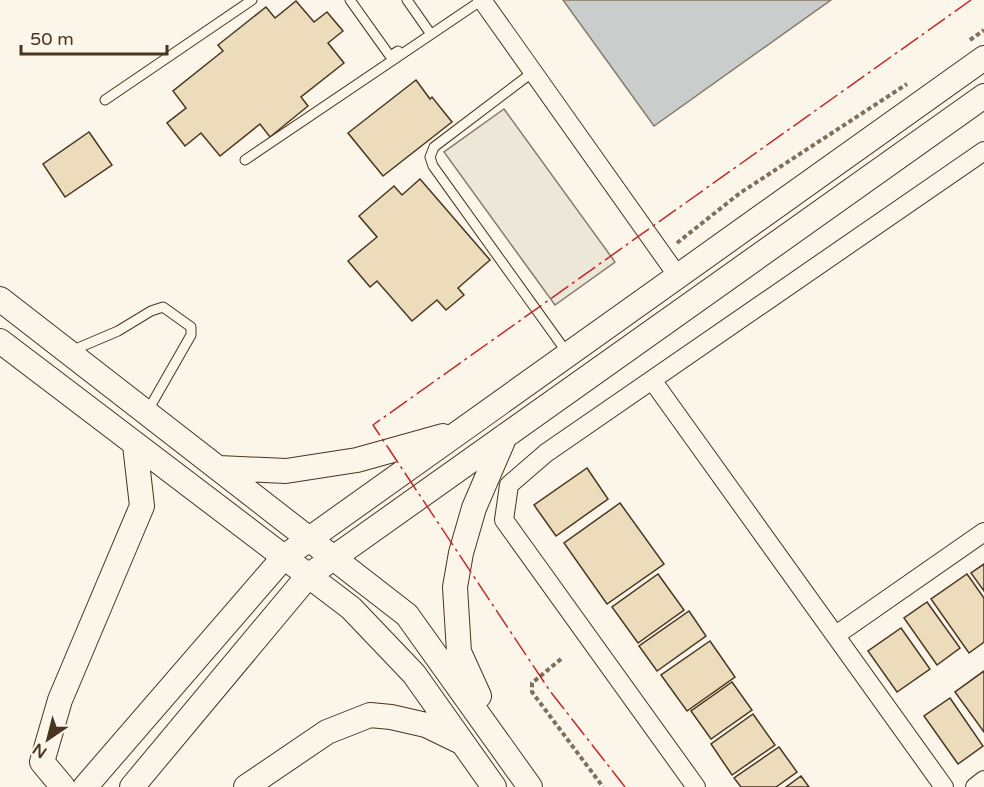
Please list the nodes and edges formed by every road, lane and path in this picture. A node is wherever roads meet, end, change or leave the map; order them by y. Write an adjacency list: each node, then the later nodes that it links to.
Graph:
1 (252, 0): 12 (lane)
2 (350, 0): 6 (lane)
3 (407, 0): 6 (lane)
4 (472, 0): 6 (lane)
5 (482, 0): 9 (street); 14 (lane)
6 (428, 30)
7 (984, 30): 8 (path)
8 (975, 50): 16 (street)
9 (533, 72): 16 (street); 20 (lane)
10 (911, 81): 15 (path)
11 (984, 96): 24 (street)
12 (105, 100)
13 (984, 151): 21 (street)
14 (246, 160)
15 (676, 243)
16 (677, 275): 20 (street)
17 (0, 299): 19 (street)
18 (0, 341): 25 (street)
19 (69, 352): 22 (street); 22 (lane)
20 (567, 354): 23 (street)
21 (652, 380): 32 (street); 44 (street)
22 (147, 412): 26 (street)
23 (459, 432): 26 (street); 28 (street)
24 (505, 436): 30 (street); 35 (street)
25 (135, 445): 29 (street); 37 (street)
26 (219, 468): 28 (street)
27 (984, 531): 32 (street)
28 (310, 539): 29 (street); 30 (street)
29 (284, 557): 31 (street); 38 (street)
30 (334, 558): 31 (street); 35 (street)
31 (308, 576): 34 (street); 39 (street)
32 (836, 635): 45 (street)
33 (561, 659): 43 (path)
34 (463, 744): 40 (street); 41 (street)
35 (503, 748): 42 (street)
36 (984, 780): 46 (street)
37 (63, 787)
38 (85, 787)
39 (132, 787)
40 (246, 787)
41 (494, 787)
42 (530, 787)
43 (603, 787)
44 (696, 787)
45 (944, 787)
46 (975, 787)

